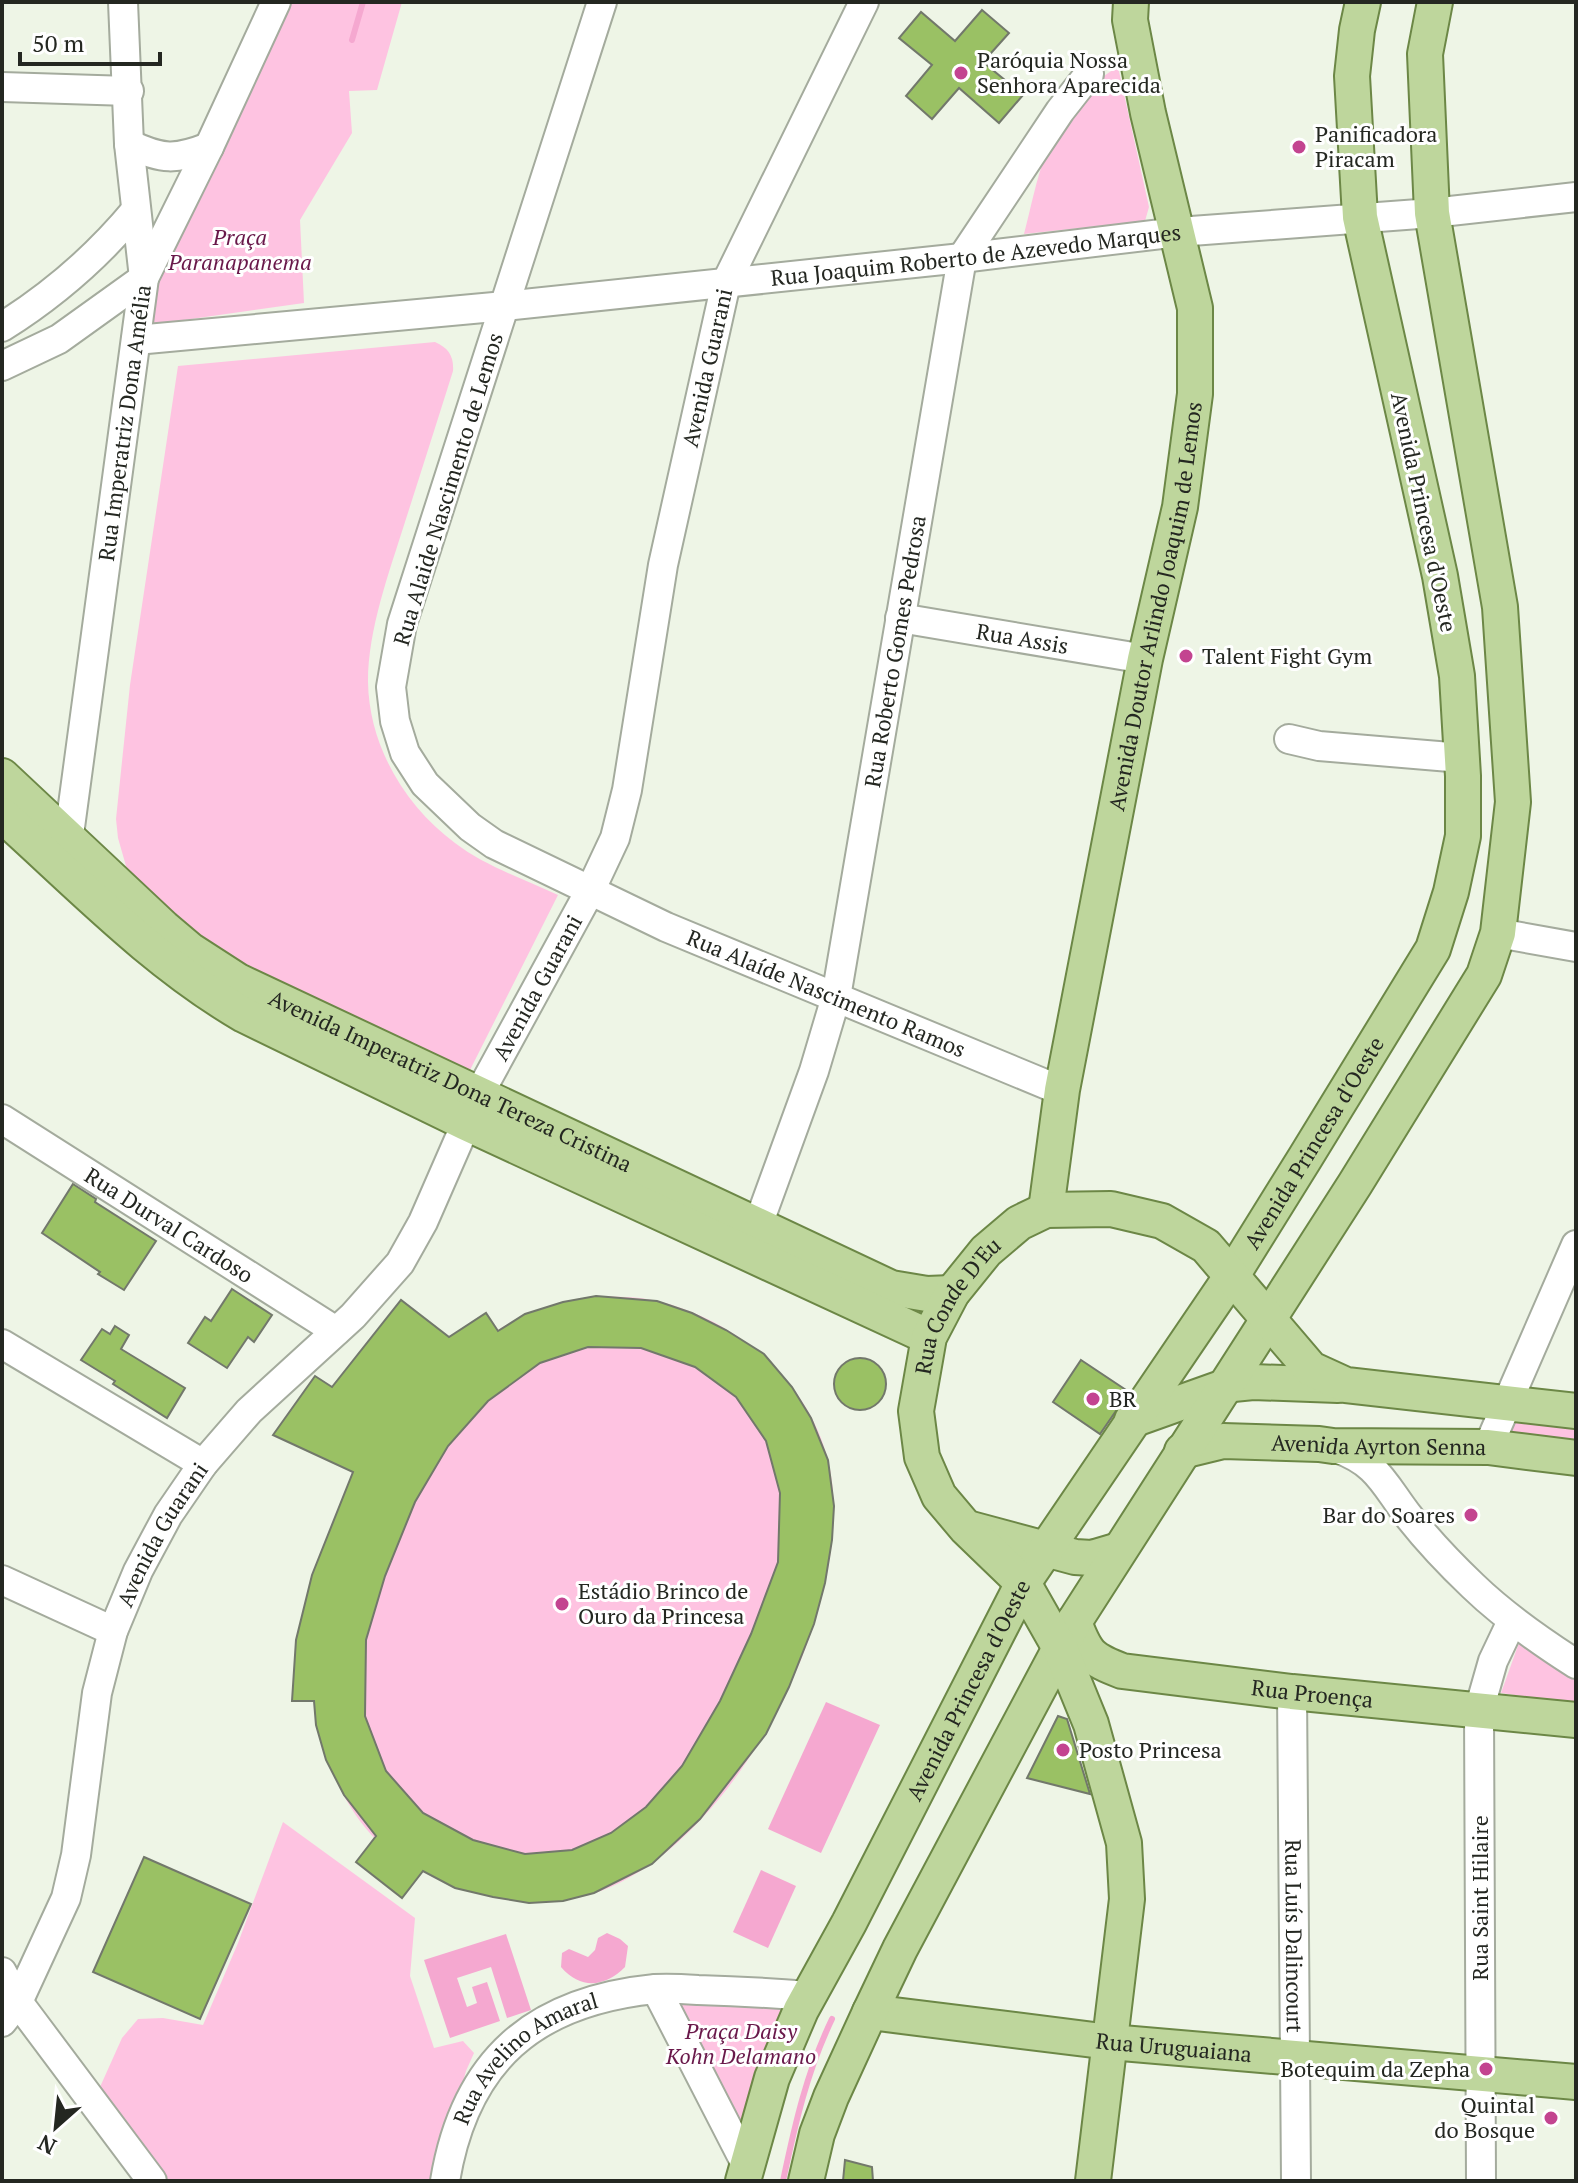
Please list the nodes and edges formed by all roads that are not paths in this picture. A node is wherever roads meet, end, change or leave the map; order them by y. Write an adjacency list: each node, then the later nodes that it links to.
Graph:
1 (123, 2): 10 (street)
2 (276, 2): 12 (street, Rua Imperatriz Dona Amélia)
3 (602, 2): 21 (street, Rua Alaide Nascimento de Lemos)
4 (864, 2): 20 (street, Avenida Guarani)
5 (1131, 2): 17 (main road, Avenida Doutor Arlindo Joaquim de Lemos)
6 (1363, 2): 16 (main road, Avenida Princesa d'Oeste)
7 (1435, 2): 15 (main road)
8 (1089, 74): 18 (street, Rua Roberto Gomes Pedrosa)
9 (2, 87): 10 (street)
10 (129, 91): 11 (street)
11 (129, 144): 12 (street); 14 (street)
12 (209, 147): 19 (street, Rua Imperatriz Dona Amélia)
13 (1576, 197): 15 (street, Rua Joaquim Roberto de Azevedo Marques)
14 (136, 210): 19 (street); 22 (street)
15 (1432, 213): 16 (street, Rua Joaquim Roberto de Azevedo Marques); 33 (main road)
16 (1360, 217): 17 (street, Rua Joaquim Roberto de Azevedo Marques); 28 (main road, Avenida Princesa d'Oeste)
17 (1178, 232): 18 (street, Rua Joaquim Roberto de Azevedo Marques); 26 (main road, Avenida Doutor Arlindo Joaquim de Lemos)
18 (962, 258): 20 (street, Rua Joaquim Roberto de Azevedo Marques); 25 (street, Rua Roberto Gomes Pedrosa)
19 (144, 278): 23 (street, Rua Imperatriz Dona Amélia); 24 (street)
20 (726, 283): 21 (street, Rua Joaquim Roberto de Azevedo Marques); 32 (street, Avenida Guarani)
21 (505, 306): 23 (street, Rua Joaquim Roberto de Azevedo Marques); 32 (street, Rua Alaide Nascimento de Lemos)
22 (2, 327)
23 (136, 340): 31 (street, Rua Imperatriz Dona Amélia)
24 (2, 366)
25 (900, 618): 26 (street, Rua Assis); 35 (street, Rua Roberto Gomes Pedrosa)
26 (1145, 659): 36 (main road, Avenida Doutor Arlindo Joaquim de Lemos)
27 (1289, 739): 28 (street)
28 (1462, 758): 40 (main road, Avenida Princesa d'Oeste)
29 (2, 776): 31 (main road, Avenida Imperatriz Dona Tereza Cristina)
30 (2, 815): 31 (main road, Avenida Imperatriz Dona Tereza Cristina)
31 (66, 853): 37 (main road, Avenida Imperatriz Dona Tereza Cristina)
32 (591, 889): 35 (street, Rua Alaíde Nascimento Ramos); 37 (street, Avenida Guarani)
33 (1498, 933): 34 (street); 43 (main road)
34 (1576, 947)
35 (836, 997): 36 (street, Rua Alaíde Nascimento Ramos); 41 (street, Rua Roberto Gomes Pedrosa)
36 (1062, 1091): 39 (main road, Avenida Doutor Arlindo Joaquim de Lemos)
37 (473, 1108): 41 (main road, Avenida Imperatriz Dona Tereza Cristina); 47 (street, Avenida Guarani)
38 (2, 1119): 47 (street, Rua Durval Cardoso)
39 (1046, 1210): 44 (main road, Rua Conde D'Eu); 45 (main road, Rua Conde D'Eu)
40 (1259, 1232): 43 (main road); 44 (main road, Avenida Princesa d'Oeste)
41 (753, 1238): 45 (main road, Avenida Imperatriz Dona Tereza Cristina); 48 (main road, Avenida Imperatriz Dona Tereza Cristina)
42 (1576, 1245): 52 (street)
43 (1306, 1262): 46 (main road)
44 (1231, 1277): 46 (main road, Rua Conde D'Eu); 54 (main road, Avenida Princesa d'Oeste)
45 (952, 1293): 48 (main road, Rua Conde D'Eu)
46 (1270, 1318): 50 (main road); 51 (main road)
47 (336, 1331): 60 (street, Avenida Guarani)
48 (929, 1337): 62 (main road, Rua Conde D'Eu)
49 (2, 1344): 60 (street)
50 (1346, 1385): 51 (main road); 52 (main road)
51 (1224, 1386): 54 (main road); 58 (main road)
52 (1508, 1402): 53 (main road); 57 (street)
53 (1576, 1411)
54 (1132, 1420): 63 (main road, Avenida Princesa d'Oeste)
55 (1428, 1445): 56 (main road, Avenida Ayrton Senna); 57 (main road, Avenida Ayrton Senna); 61 (street)
56 (1333, 1446): 58 (main road, Avenida Ayrton Senna); 61 (street)
57 (1488, 1447): 59 (main road, Avenida Ayrton Senna)
58 (1182, 1451): 64 (main road)
59 (1576, 1458)
60 (203, 1464): 68 (street, Avenida Guarani)
61 (1394, 1494): 67 (street)
62 (966, 1528): 63 (main road); 66 (main road, Rua Conde D'Eu)
63 (1045, 1548): 64 (main road); 66 (main road, Avenida Princesa d'Oeste)
64 (1119, 1550): 69 (main road)
65 (2, 1580): 68 (street)
66 (1023, 1583): 69 (main road, Rua Conde D'Eu); 78 (main road, Avenida Princesa d'Oeste)
67 (1512, 1621): 70 (street); 74 (street, Rua Saint Hilaire)
68 (113, 1631): 79 (street, Avenida Guarani)
69 (1067, 1635): 71 (main road, Rua Proença); 73 (main road); 80 (main road)
70 (1576, 1664)
71 (1122, 1671): 72 (main road, Rua Proença); 73 (main road)
72 (1292, 1692): 74 (main road, Rua Proença); 82 (street, Rua Luís Dalincourt)
73 (1085, 1708): 81 (main road)
74 (1479, 1710): 75 (main road, Rua Proença); 83 (street, Rua Saint Hilaire)
75 (1576, 1720)
76 (2, 1972): 79 (street)
77 (656, 1989): 78 (street, Rua Avelino Amaral); 85 (street); 87 (street, Rua Avelino Amaral)
78 (808, 1996): 85 (main road, Avenida Princesa d'Oeste)
79 (10, 2012): 86 (street)
80 (870, 2012): 81 (main road, Rua Uruguaiana); 88 (main road)
81 (1110, 2042): 82 (main road, Rua Uruguaiana); 89 (main road)
82 (1296, 2058): 83 (main road, Rua Uruguaiana); 90 (street, Rua Luís Dalincourt)
83 (1481, 2074): 84 (main road, Rua Uruguaiana); 91 (street, Rua Saint Hilaire)
84 (1576, 2082)
85 (744, 2173)
86 (152, 2181)
87 (445, 2181)
88 (806, 2181)
89 (1093, 2181)
90 (1296, 2181)
91 (1481, 2181)

